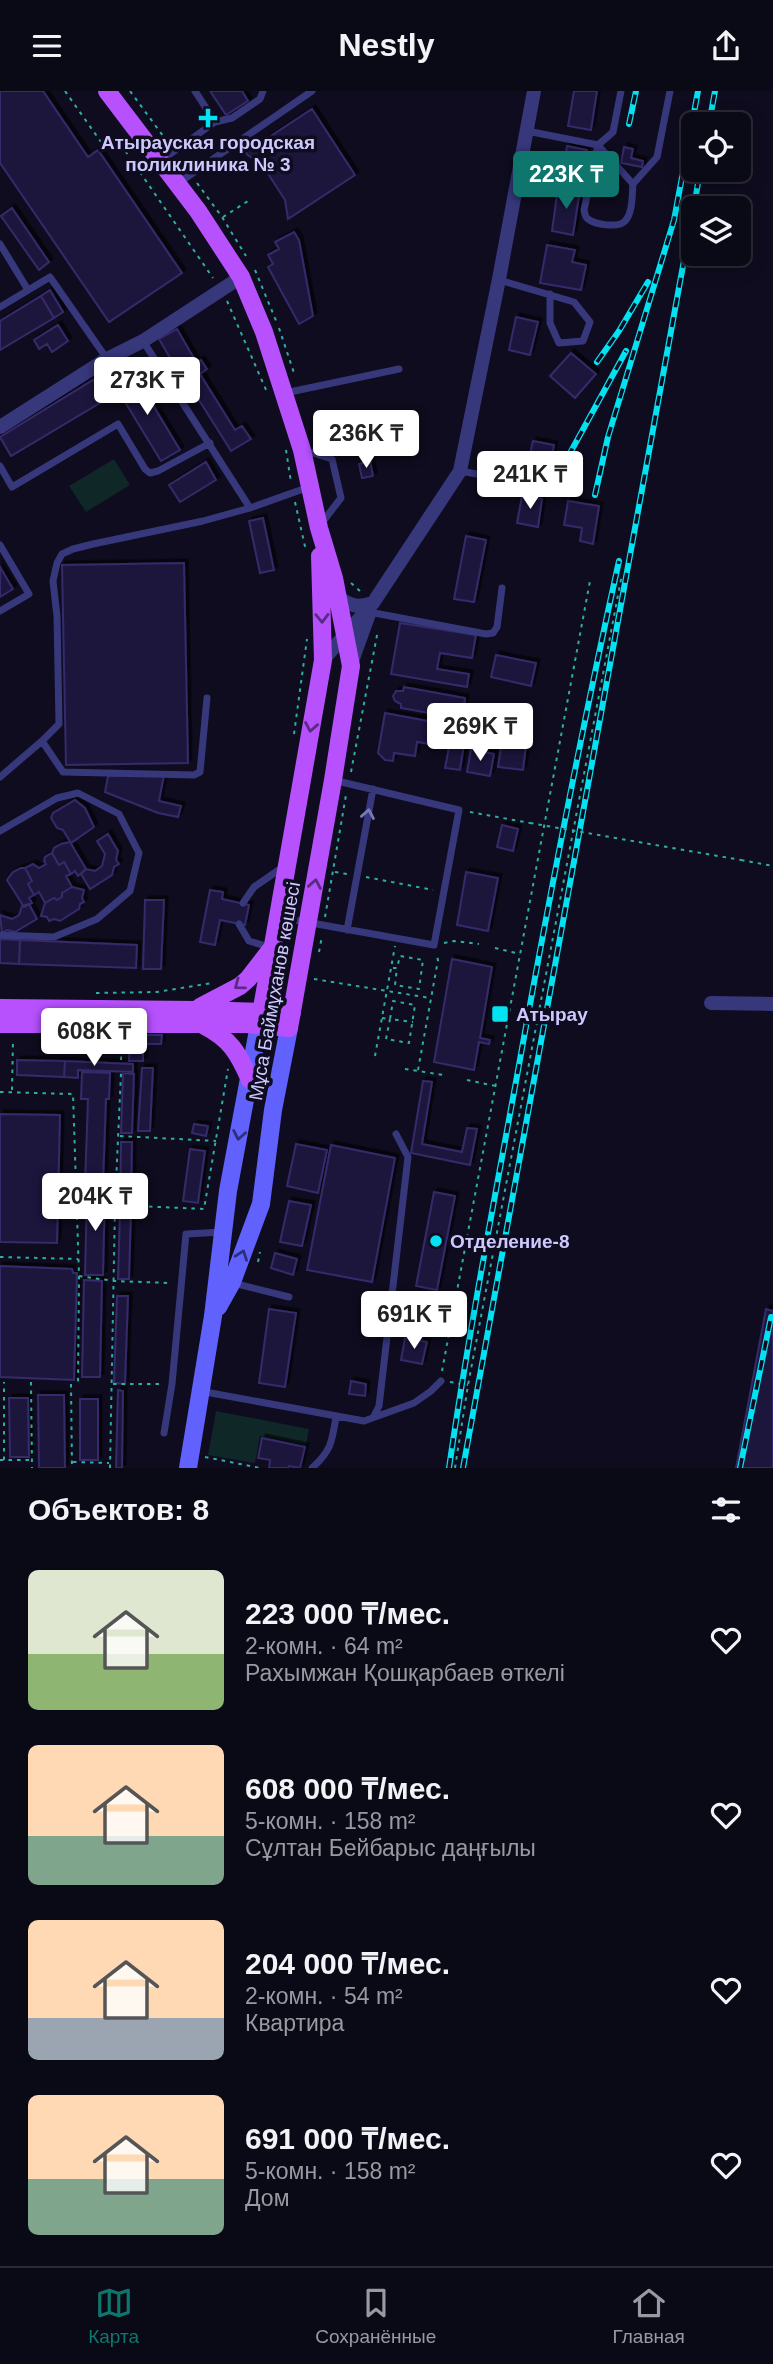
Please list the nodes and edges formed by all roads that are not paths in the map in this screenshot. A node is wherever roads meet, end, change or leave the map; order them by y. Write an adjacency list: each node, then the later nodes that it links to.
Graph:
1 (107, 91): 11 (main road)
2 (195, 91): 8 (lane)
3 (263, 91): 8 (lane)
4 (312, 91): 12 (lane)
5 (534, 91): 9 (street)
6 (621, 91): 10 (lane)
7 (670, 91): 13 (lane)
8 (215, 122): 11 (lane)
9 (526, 131): 10 (lane); 16 (street)
10 (598, 145): 13 (lane); 13 (lane)
11 (160, 162): 12 (main road)
12 (177, 184): 15 (main road)
13 (633, 184)
14 (0, 244): 17 (lane)
15 (241, 278): 20 (street); 23 (main road)
16 (499, 279): 18 (lane); 28 (street)
17 (28, 290): 19 (lane); 21 (lane)
18 (550, 295): 18 (lane)
19 (0, 307)
20 (143, 341): 21 (street); 25 (lane)
21 (107, 359): 24 (street)
22 (400, 369): 23 (lane)
23 (284, 393): 26 (main road)
24 (0, 427)
25 (210, 443): 27 (lane); 31 (lane)
26 (302, 450): 29 (main road); 32 (lane)
27 (0, 466)
28 (460, 471): 30 (lane); 36 (street)
29 (310, 487): 31 (lane); 32 (main road)
30 (575, 492)
31 (250, 508): 42 (lane)
32 (319, 528): 35 (main road, Мұса Баймұханов көшесі); 39 (main road, Мұса Баймұханов көшесі, one-way to 39)
33 (0, 545): 37 (lane)
34 (502, 589): 36 (lane)
35 (337, 597): 36 (street); 38 (main road, Мұса Баймұханов көшесі)
36 (374, 610): 38 (street); 40 (street)
37 (0, 611)
38 (345, 635): 39 (street); 40 (main road, Мұса Баймұханов көшесі)
39 (323, 660): 47 (main road, Мұса Баймұханов көшесі, one-way to 47)
40 (351, 666): 44 (main road, Мұса Баймұханов көшесі)
41 (207, 698): 42 (lane)
42 (42, 741): 43 (lane)
43 (0, 777)
44 (341, 782): 45 (lane); 50 (main road, Мұса Баймұханов көшесі, one-way to 44)
45 (373, 789): 52 (lane, one-way to 45); 52 (lane)
46 (0, 831): 53 (lane)
47 (287, 865): 48 (lane); 49 (main road, Мұса Баймұханов көшесі)
48 (243, 903)
49 (277, 916): 50 (lane); 54 (main road, Мұса Баймұханов көшесі)
50 (308, 922): 52 (lane); 60 (main road, Мұса Баймұханов көшесі)
51 (239, 924): 54 (lane)
52 (347, 929)
53 (0, 935)
54 (272, 949): 58 (main road, one-way to 58); 59 (main road, Мұса Баймұханов көшесі)
55 (711, 1003): 56 (street)
56 (773, 1004)
57 (0, 1009): 58 (main road)
58 (198, 1016): 59 (main road); 61 (main road); 62 (main road)
59 (261, 1018): 60 (main road); 62 (main road, Мұса Баймұханов көшесі)
60 (291, 1021): 65 (main road, Мұса Баймұханов көшесі)
61 (0, 1024)
62 (250, 1080): 64 (main road, Мұса Баймұханов көшесі, one-way to 64)
63 (396, 1134): 72 (lane)
64 (228, 1191): 65 (main road); 66 (main road, Мұса Баймұханов көшесі)
65 (261, 1204): 67 (main road, Мұса Баймұханов көшесі, one-way to 65)
66 (224, 1232): 69 (main road, Мұса Баймұханов көшесі); 74 (lane)
67 (232, 1282): 68 (lane); 69 (main road, Мұса Баймұханов көшесі)
68 (289, 1297)
69 (213, 1316): 71 (main road, Мұса Баймұханов көшесі)
70 (441, 1381): 72 (lane)
71 (199, 1391): 73 (lane); 75 (main road, Мұса Баймұханов көшесі)
72 (374, 1416): 73 (lane)
73 (336, 1417): 76 (lane)
74 (164, 1433)
75 (189, 1461)
76 (312, 1468)

